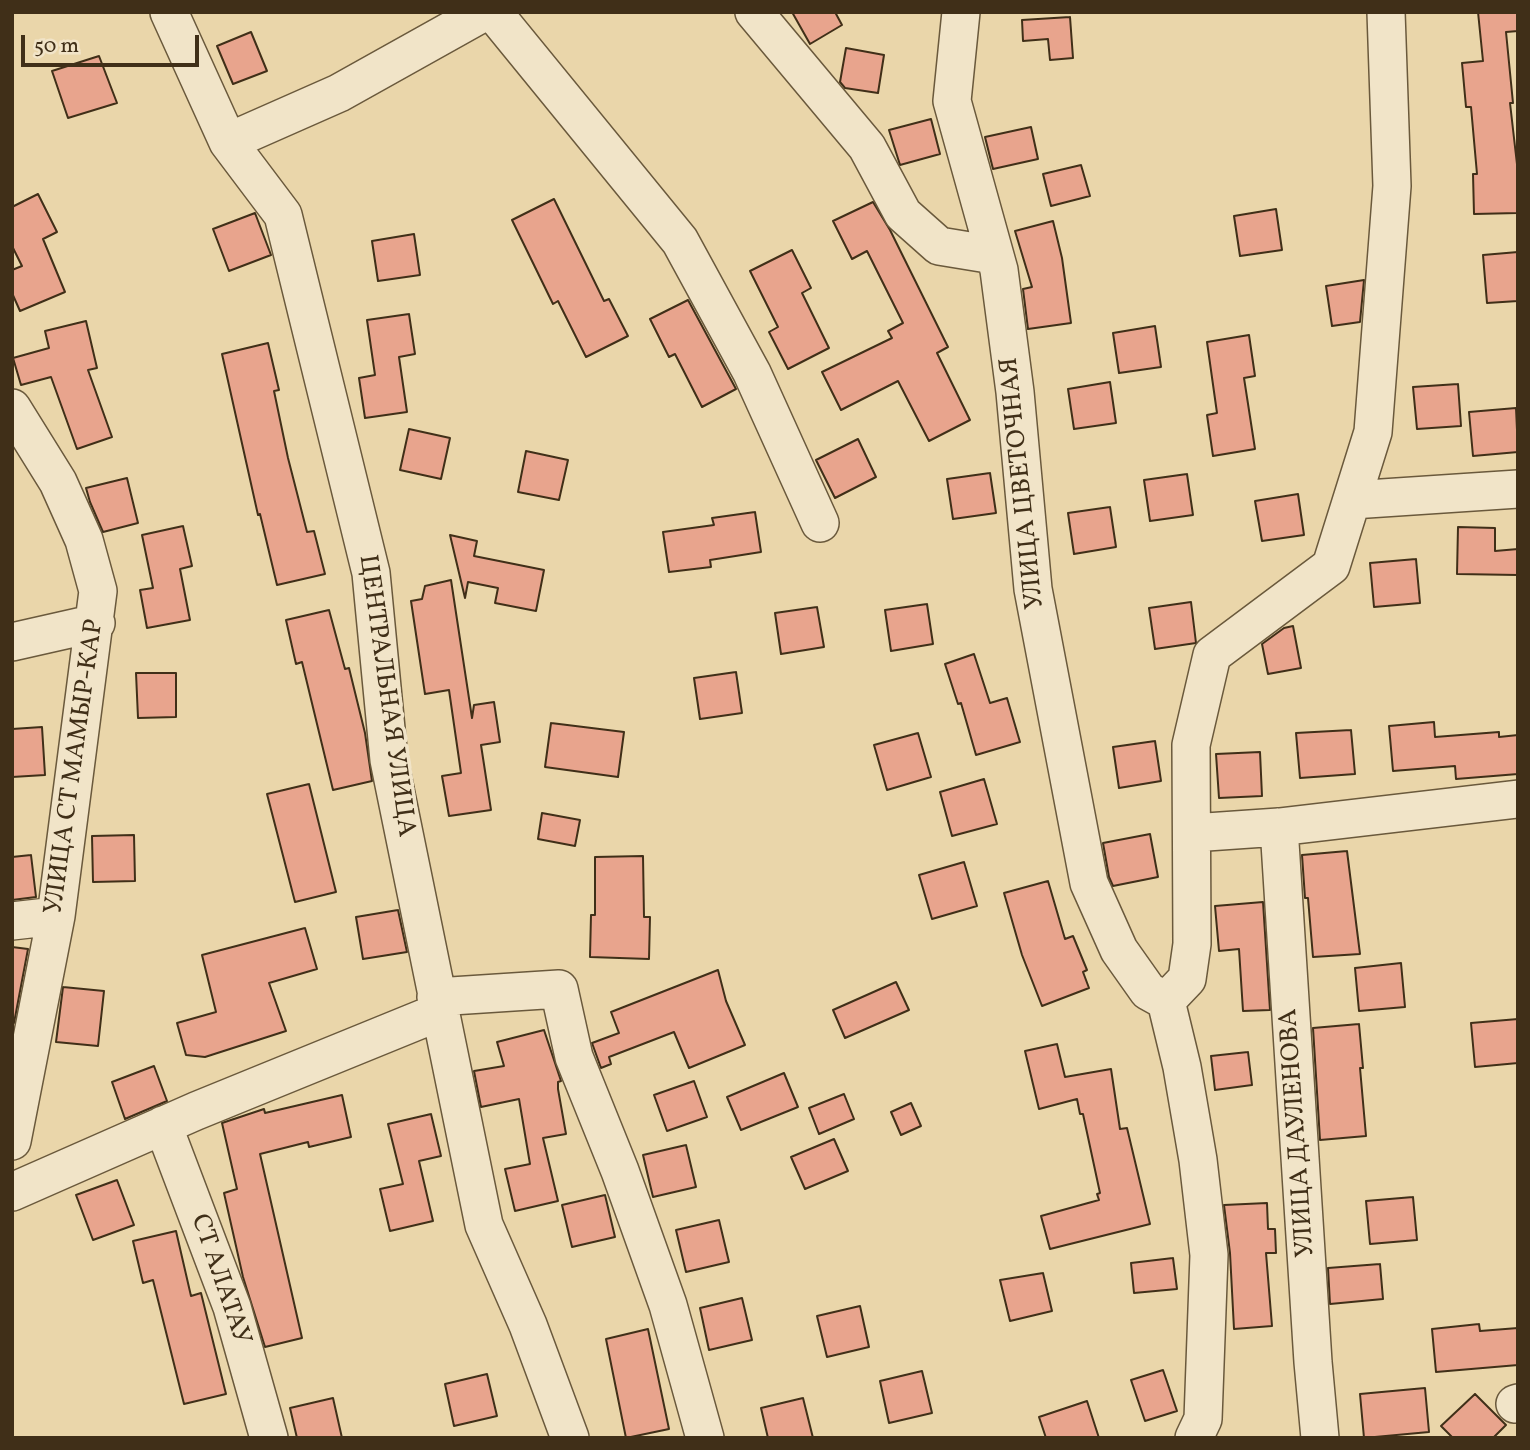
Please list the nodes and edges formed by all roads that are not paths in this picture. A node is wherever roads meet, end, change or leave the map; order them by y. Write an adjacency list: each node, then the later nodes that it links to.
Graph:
1 (169, 12): 7 (street, ЦЕНТРАЛЬНАЯ УЛИЦА)
2 (484, 12): 7 (street)
3 (493, 12): 12 (street)
4 (754, 12): 8 (street)
5 (961, 12): 8 (street, УЛИЦА ЦВЕТОЧНАЯ)
6 (1385, 12): 11 (street)
7 (228, 142): 21 (street, ЦЕНТРАЛЬНАЯ УЛИЦА)
8 (995, 255): 20 (street, УЛИЦА ЦВЕТОЧНАЯ)
9 (12, 408): 13 (street, УЛИЦА СТ МАМЫР-КАР)
10 (1518, 489): 11 (street)
11 (1352, 500): 17 (street)
12 (820, 523)
13 (96, 623): 14 (street); 18 (street, УЛИЦА СТ МАМЫР-КАР)
14 (12, 642)
15 (1518, 799): 16 (street)
16 (1279, 827): 17 (street); 29 (street, УЛИЦА ДАУЛЕНОВА)
17 (1192, 833): 20 (street)
18 (56, 916): 19 (street); 23 (street, УЛИЦА СТ МАМЫР-КАР)
19 (12, 921)
20 (1166, 1000): 28 (street)
21 (438, 1005): 22 (street); 26 (street, ЦЕНТРАЛЬНАЯ УЛИЦА); 27 (street)
22 (163, 1125): 24 (street); 25 (street, СТ АЛАТАУ)
23 (12, 1141)
24 (12, 1192)
25 (269, 1438)
26 (570, 1438)
27 (705, 1438)
28 (1194, 1438)
29 (1321, 1438)

